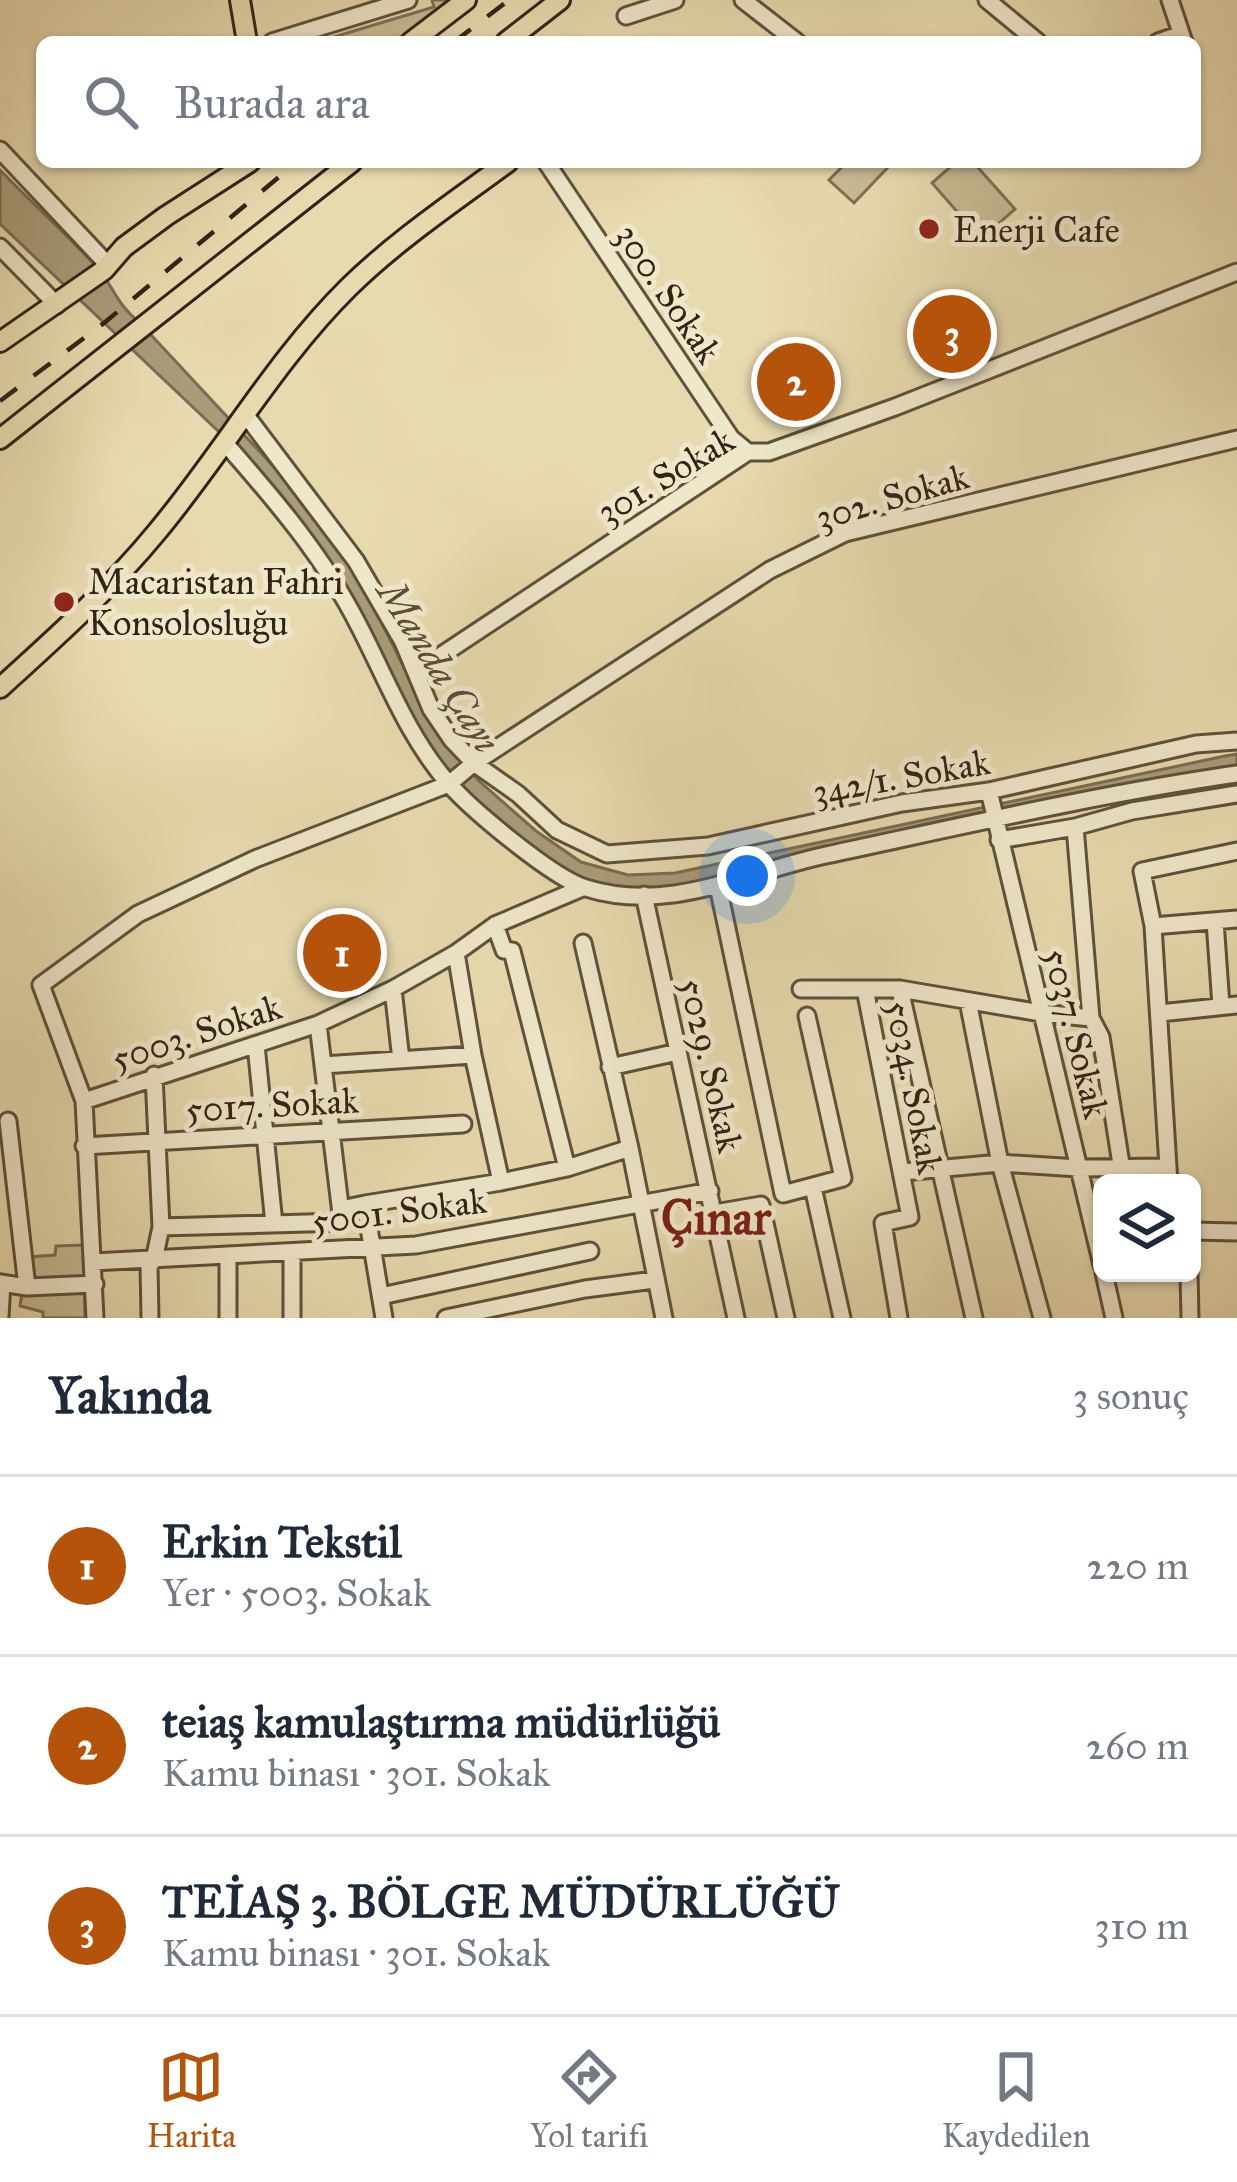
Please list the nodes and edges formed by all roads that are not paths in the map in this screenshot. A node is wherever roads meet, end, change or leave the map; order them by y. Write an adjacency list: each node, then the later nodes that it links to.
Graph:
1 (240, 0): 10 (main road)
2 (408, 0): 11 (street)
3 (466, 0): 12 (main road)
4 (560, 0): 13 (main road)
5 (675, 0): 9 (street)
6 (987, 0): 15 (street)
7 (1170, 0): 16 (street)
8 (746, 1): 14 (street)
9 (626, 16)
10 (246, 36)
11 (291, 36)
12 (419, 36)
13 (514, 36)
14 (790, 36)
15 (1030, 36)
16 (1182, 36)
17 (0, 150): 23 (street)
18 (241, 168): 23 (main road)
19 (345, 168): 28 (main road)
20 (500, 168): 27 (main road)
21 (550, 168): 31 (street, 300. Sokak)
22 (0, 247): 25 (street)
23 (107, 268): 25 (main road)
24 (1237, 272): 31 (street, 301. Sokak)
25 (62, 301): 26 (main road)
26 (0, 342)
27 (244, 416): 30 (main road); 32 (street)
28 (0, 439)
29 (1237, 440): 35 (street, 302. Sokak)
30 (226, 441): 33 (main road); 37 (street)
31 (748, 452): 32 (street, 301. Sokak)
32 (416, 672): 35 (street)
33 (0, 688)
34 (1237, 741): 38 (street, 342/1. Sokak)
35 (474, 763): 37 (street, 302. Sokak); 38 (street, 342/1. Sokak)
36 (1237, 774): 40 (street)
37 (449, 784): 45 (street); 71 (street)
38 (988, 791): 40 (street, 5037. Sokak)
39 (1237, 794): 41 (street)
40 (994, 816): 42 (street, 5037. Sokak); 44 (street)
41 (1075, 827): 42 (street); 62 (street, 5037. Sokak)
42 (999, 840): 59 (street, 5037. Sokak)
43 (1237, 851): 50 (street)
44 (718, 886): 46 (street); 88 (street)
45 (582, 888): 46 (street); 49 (street, 5003. Sokak)
46 (644, 895): 65 (street, 5029. Sokak)
47 (1237, 919): 48 (street)
48 (1215, 921): 50 (street); 58 (street)
49 (495, 925): 52 (street, 5003. Sokak); 82 (street)
50 (1153, 926): 60 (street)
51 (583, 943): 69 (street)
52 (456, 953): 53 (street, 5003. Sokak); 66 (street)
53 (393, 989): 63 (street, 5003. Sokak); 67 (street)
54 (801, 989): 55 (street)
55 (865, 989): 56 (street); 84 (street, 5034. Sokak)
56 (900, 989): 57 (street); 81 (street)
57 (968, 1001): 59 (street); 79 (street)
58 (1229, 1006): 60 (street)
59 (1041, 1013): 62 (street); 83 (street, 5037. Sokak)
60 (1160, 1013): 86 (street)
61 (808, 1016): 88 (street)
62 (1091, 1018): 80 (street, 5037. Sokak)
63 (318, 1024): 64 (street, 5003. Sokak); 68 (street)
64 (256, 1045): 70 (street, 5003. Sokak); 75 (street)
65 (678, 1052): 69 (street); 89 (street, 5029. Sokak)
66 (473, 1055): 67 (street); 87 (street)
67 (401, 1060): 68 (street)
68 (323, 1065): 74 (street)
69 (610, 1067): 78 (street)
70 (154, 1076): 71 (street, 5003. Sokak); 76 (street)
71 (84, 1101): 77 (street)
72 (8, 1121): 111 (street)
73 (463, 1124): 74 (street, 5017. Sokak)
74 (330, 1131): 75 (street, 5017. Sokak); 92 (street)
75 (266, 1134): 76 (street, 5017. Sokak); 95 (street)
76 (155, 1140): 77 (street, 5017. Sokak); 96 (street)
77 (84, 1146): 104 (street)
78 (630, 1148): 82 (street); 90 (street)
79 (1000, 1163): 81 (street); 83 (street); 126 (street)
80 (1121, 1164): 83 (street); 85 (street)
81 (938, 1166): 84 (street); 125 (street)
82 (567, 1168): 87 (street)
83 (1078, 1168): 93 (street, 5037. Sokak)
84 (903, 1172): 124 (street, 5034. Sokak)
85 (1164, 1174)
86 (1168, 1174)
87 (501, 1182): 91 (street)
88 (813, 1187): 123 (street)
89 (710, 1191): 90 (street, 5001. Sokak); 94 (street, 5029. Sokak)
90 (639, 1203): 99 (street, 5001. Sokak); 105 (street)
91 (365, 1204): 92 (street); 99 (street)
92 (340, 1209): 95 (street)
93 (1093, 1213)
94 (716, 1214): 121 (street, 5029. Sokak); 122 (street)
95 (274, 1224): 96 (street)
96 (161, 1228): 103 (street)
97 (1201, 1231): 98 (street)
98 (1237, 1232)
99 (373, 1249): 101 (street, 5001. Sokak); 112 (street)
100 (590, 1252): 110 (street)
101 (292, 1254): 102 (street, 5001. Sokak); 117 (street)
102 (228, 1257): 103 (street, 5001. Sokak); 116 (street)
103 (154, 1260): 104 (street, 5001. Sokak); 115 (street)
104 (93, 1262): 109 (street)
105 (654, 1280): 119 (street); 120 (street)
106 (1106, 1282): 127 (street, 5037. Sokak)
107 (1189, 1282): 128 (street)
108 (1, 1283): 111 (street); 113 (street)
109 (95, 1284): 111 (street); 114 (street)
110 (440, 1286): 112 (street); 119 (street)
111 (27, 1287)
112 (381, 1296): 118 (street)
113 (0, 1316)
114 (94, 1318)
115 (150, 1318)
116 (227, 1318)
117 (292, 1318)
118 (383, 1318)
119 (445, 1318)
120 (664, 1318)
121 (736, 1318)
122 (786, 1318)
123 (842, 1318)
124 (899, 1318)
125 (974, 1318)
126 (1042, 1318)
127 (1114, 1318)
128 (1190, 1318)

